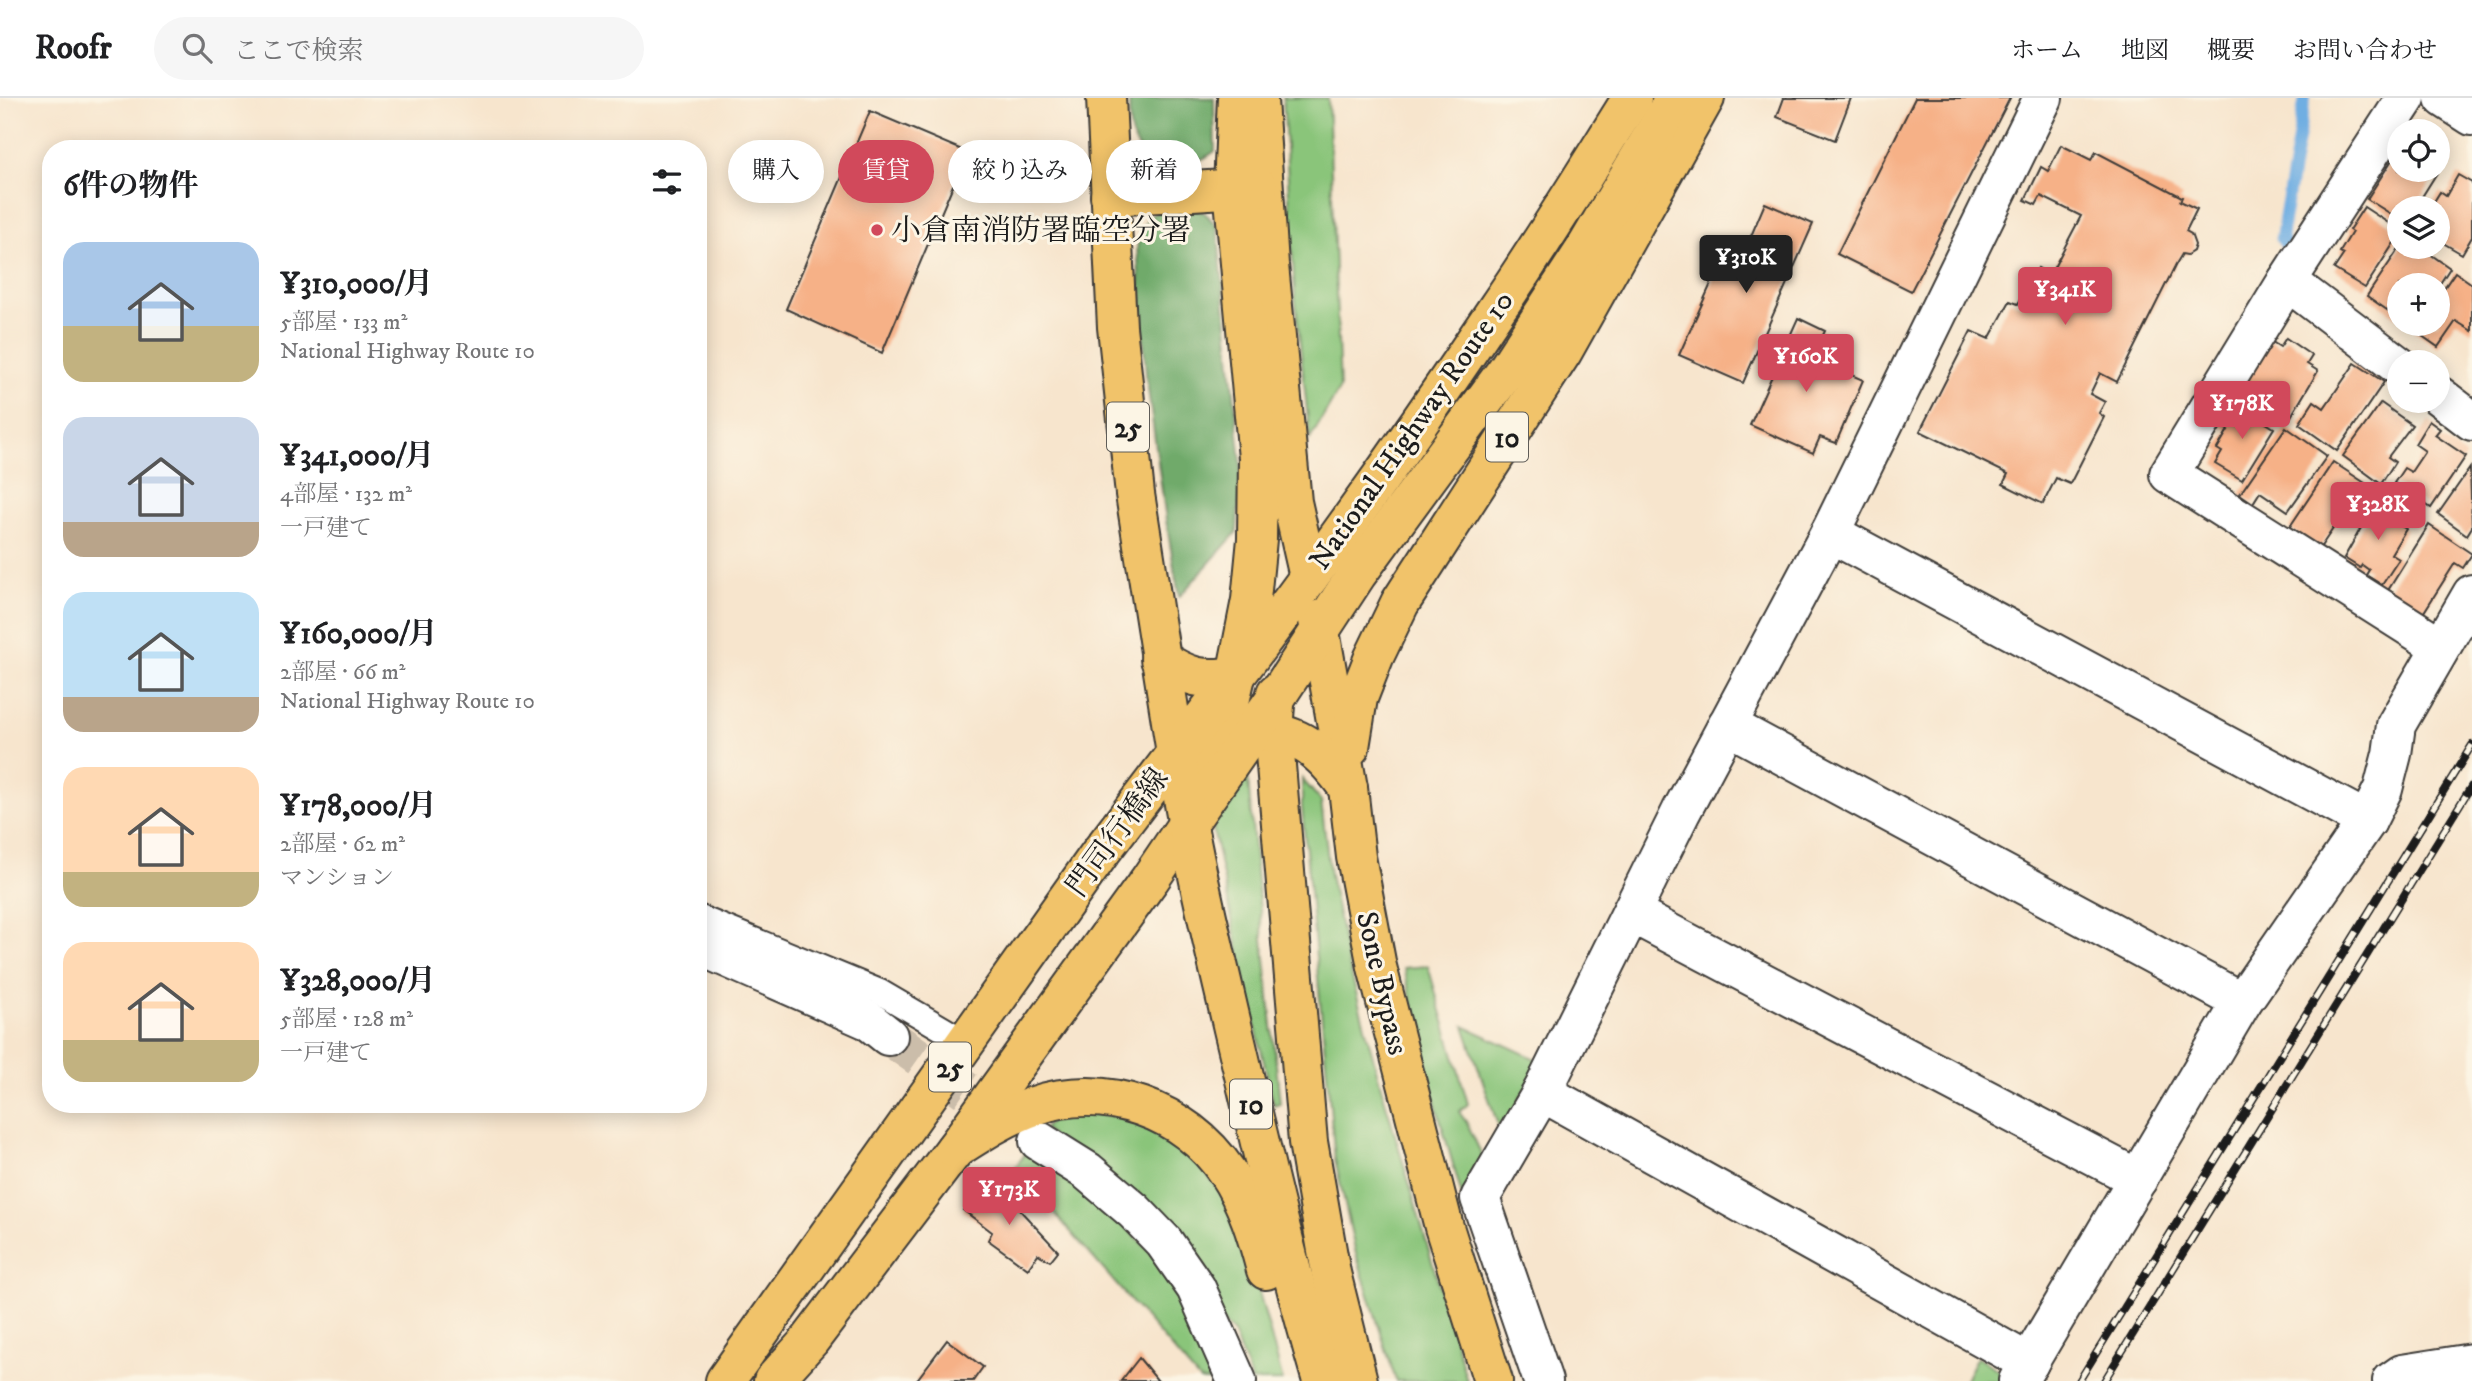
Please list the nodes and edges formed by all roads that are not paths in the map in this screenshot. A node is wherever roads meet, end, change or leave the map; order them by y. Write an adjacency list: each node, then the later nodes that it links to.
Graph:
1 (1106, 98): 11 (main road, 門司行橋線 / 25)
2 (1237, 98): 12 (main road)
3 (1258, 98): 12 (main road)
4 (1632, 98): 20 (main road, National Highway Route 10 / 10)
5 (1675, 98): 24 (main road, 10)
6 (1705, 98): 32 (main road, 10)
7 (2043, 98): 21 (street)
8 (2406, 98): 15 (street)
9 (2444, 98): 10 (street)
10 (2472, 116)
11 (1108, 140)
12 (1249, 187): 13 (main road); 19 (main road); 28 (main road)
13 (1202, 190)
14 (1110, 203): 27 (main road, 門司行橋線 / 25)
15 (2287, 281): 16 (street); 25 (street)
16 (2387, 357)
17 (2450, 404): 18 (street)
18 (2472, 421)
19 (1292, 502): 20 (main road); 22 (main road)
20 (1346, 524): 22 (main road, National Highway Route 10 / 10)
21 (1830, 533): 30 (street); 33 (street)
22 (1309, 577): 24 (main road, Sone Bypass / 10); 26 (main road, 10); 28 (main road, National Highway Route 10 / 10)
23 (2472, 594): 25 (street)
24 (1320, 632): 26 (main road); 29 (main road, 10); 32 (main road, Sone Bypass / 10)
25 (2440, 646): 33 (street)
26 (1281, 658): 28 (main road); 29 (main road, 10)
27 (1160, 659): 28 (main road); 31 (main road, 門司行橋線 / 25)
28 (1236, 676): 29 (main road); 31 (main road, National Highway Route 10 / 10)
29 (1255, 724): 31 (main road); 32 (main road); 34 (main road, 門司行橋線); 52 (main road, 10)
30 (1727, 725): 35 (street); 38 (street)
31 (1176, 753): 34 (main road, 10); 40 (main road, 門司行橋線 / 25)
32 (1348, 788): 53 (main road, Sone Bypass / 10)
33 (2367, 821): 38 (street)
34 (1186, 826): 43 (main road, 門司行橋線 / 25); 51 (main road, 10)
35 (1631, 913): 41 (street); 44 (street)
36 (707, 921): 40 (lane)
37 (707, 949): 39 (street)
38 (2242, 1003): 44 (street)
39 (888, 1036)
40 (967, 1043): 47 (main road, 門司行橋線 / 25)
41 (1542, 1093): 46 (street); 54 (street)
42 (1039, 1141): 49 (street)
43 (954, 1149): 48 (main road, 門司行橋線 / 25); 50 (main road)
44 (2138, 1179): 46 (street)
45 (2472, 1363): 55 (street)
46 (2024, 1372)
47 (726, 1381)
48 (773, 1381)
49 (1237, 1381)
50 (1304, 1381)
51 (1321, 1381)
52 (1358, 1381)
53 (1493, 1381)
54 (1543, 1381)
55 (2392, 1381)

